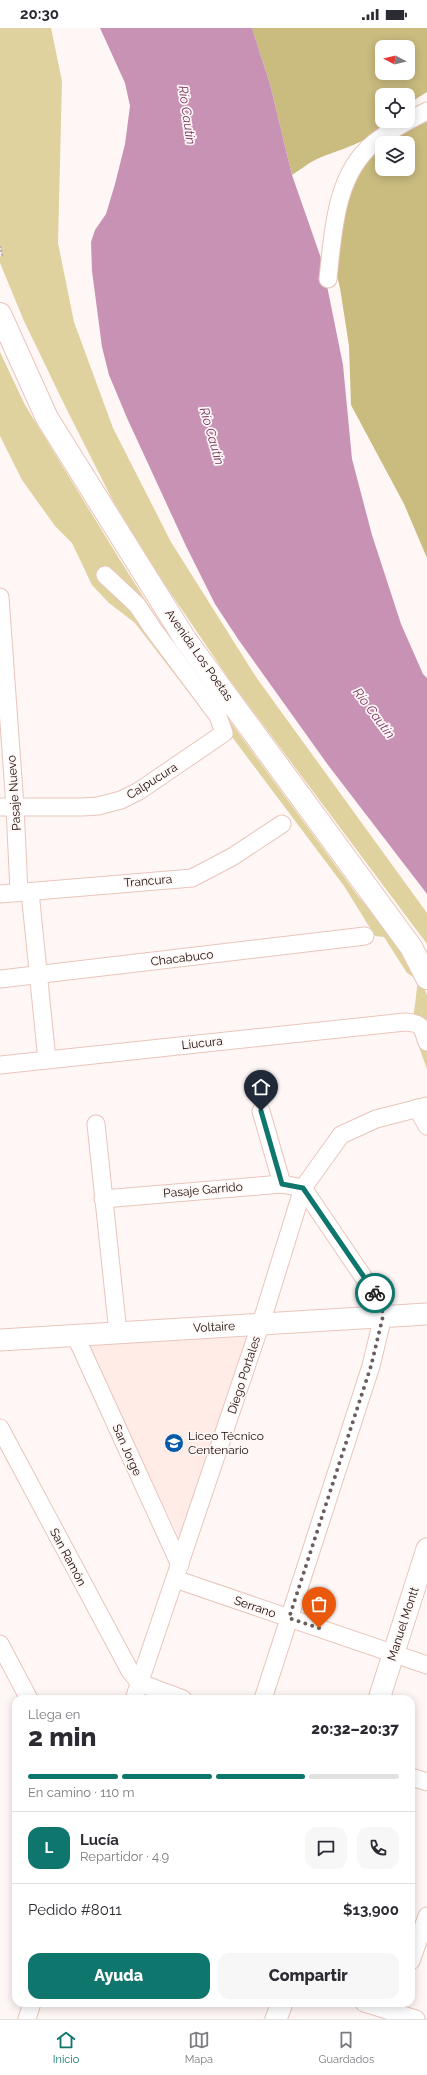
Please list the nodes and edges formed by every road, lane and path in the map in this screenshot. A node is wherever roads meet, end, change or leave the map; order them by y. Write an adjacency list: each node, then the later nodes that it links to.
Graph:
1 (427, 111): 4 (street)
2 (0, 246): 3 (path)
3 (0, 257)
4 (328, 279)
5 (0, 314): 14 (main road, Avenida Los Poetas)
6 (105, 575): 8 (street, Calpucura)
7 (0, 597): 8 (street, Pasaje Nuevo)
8 (8, 807): 10 (street, Pasaje Nuevo)
9 (282, 824): 10 (street, Trancura)
10 (25, 892): 11 (street, Trancura); 13 (street, Pasaje Nuevo)
11 (0, 894)
12 (364, 936): 13 (street, Chacabuco)
13 (39, 975): 15 (street, Chacabuco); 17 (street, Pasaje Nuevo)
14 (427, 978)
15 (0, 980)
16 (427, 1042): 17 (street, Liucura)
17 (47, 1060): 18 (street, Liucura)
18 (0, 1065)
19 (422, 1107): 22 (street); 24 (street, Diego Portales)
20 (261, 1111): 23 (street)
21 (96, 1124): 25 (street)
22 (427, 1126)
23 (282, 1184): 24 (street, Pasaje Garrido); 25 (street, Pasaje Garrido)
24 (303, 1188): 27 (street); 28 (street, Diego Portales)
25 (103, 1199): 29 (street)
26 (427, 1314): 27 (street, Voltaire)
27 (383, 1316): 28 (street, Voltaire); 35 (street)
28 (260, 1324): 29 (street, Voltaire); 34 (street, Diego Portales)
29 (118, 1333): 30 (street, Voltaire)
30 (75, 1335): 31 (street, Voltaire); 34 (street, San Jorge)
31 (0, 1340)
32 (0, 1428): 39 (street, San Ramón)
33 (427, 1549): 37 (street, Manuel Montt)
34 (177, 1572): 35 (street, Serrano); 39 (street, Diego Portales)
35 (289, 1618): 37 (street, Serrano); 42 (street)
36 (0, 1644): 40 (street)
37 (394, 1652): 38 (street, Serrano); 43 (street, Manuel Montt)
38 (427, 1665)
39 (137, 1691): 41 (street)
40 (27, 1695)
41 (160, 1695)
42 (264, 1695)
43 (380, 1695)
44 (415, 1778): 45 (street)
45 (427, 1782)
46 (427, 1916): 47 (street)
47 (415, 1950)
48 (31, 2007): 52 (street)
49 (280, 2007): 53 (street)
50 (378, 2007): 51 (street)
51 (393, 2011): 54 (street)
52 (27, 2019)
53 (276, 2019)
54 (416, 2019)

